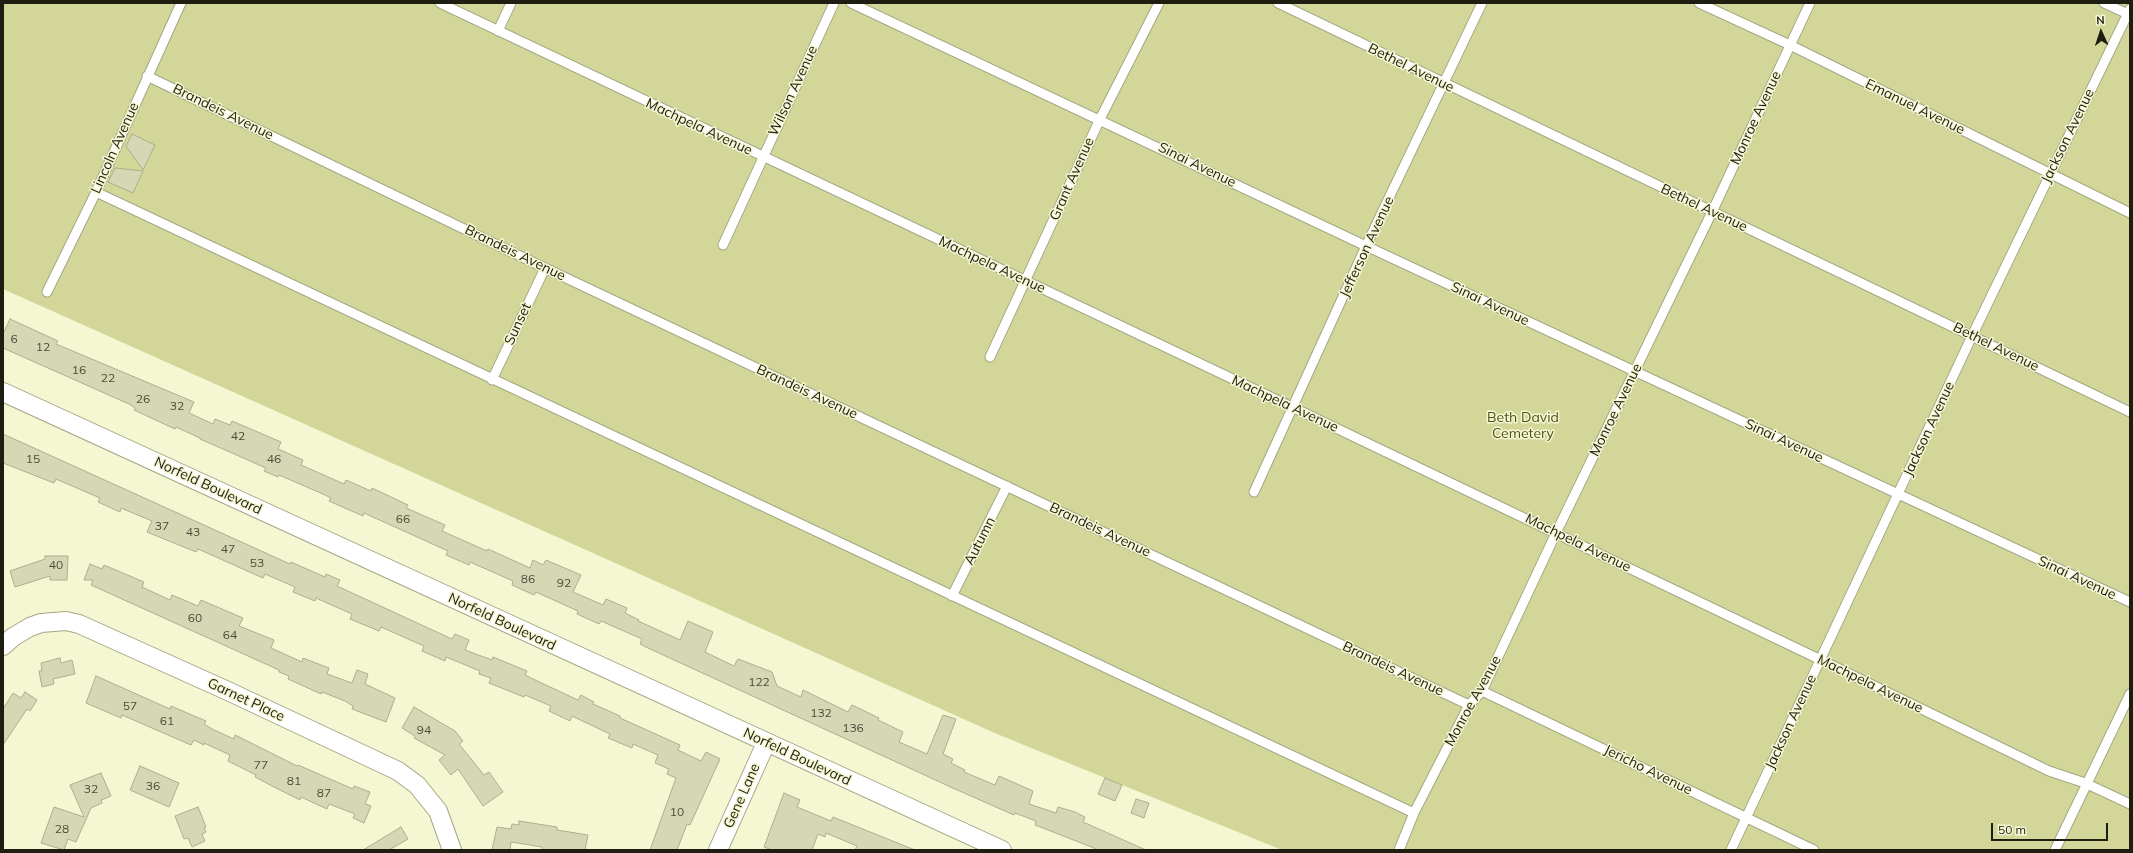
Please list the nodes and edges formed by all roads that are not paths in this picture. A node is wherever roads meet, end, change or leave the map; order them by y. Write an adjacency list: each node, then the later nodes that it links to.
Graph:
1 (181, 3): 15 (lane, Lincoln Avenue)
2 (440, 3): 13 (lane, Machpela Avenue)
3 (511, 3): 13 (lane)
4 (834, 3): 18 (lane, Wilson Avenue)
5 (852, 3): 17 (lane, Sinai Avenue)
6 (1159, 3): 17 (lane, Grant Avenue)
7 (1278, 3): 16 (lane, Bethel Avenue)
8 (1482, 3): 16 (lane, Jefferson Avenue)
9 (1699, 3): 14 (lane, Emanuel Avenue)
10 (1810, 3): 14 (lane, Monroe Avenue)
11 (2104, 3): 12 (lane)
12 (2129, 13): 19 (lane, Jackson Avenue)
13 (498, 31): 18 (lane, Machpela Avenue)
14 (1790, 45): 19 (lane, Emanuel Avenue); 21 (lane, Monroe Avenue)
15 (147, 76): 20 (lane, Lincoln Avenue); 25 (lane, Brandeis Avenue)
16 (1444, 84): 21 (lane, Bethel Avenue); 24 (lane, Jefferson Avenue)
17 (1100, 119): 24 (lane, Sinai Avenue); 26 (lane, Grant Avenue)
18 (763, 157): 23 (lane, Wilson Avenue); 26 (lane, Machpela Avenue)
19 (2050, 174): 22 (lane, Emanuel Avenue); 28 (lane, Jackson Avenue)
20 (96, 192): 27 (lane, Lincoln Avenue); 31 (lane)
21 (1712, 212): 28 (lane, Bethel Avenue); 30 (lane, Monroe Avenue)
22 (2130, 213)
23 (723, 245)
24 (1366, 246): 30 (lane, Sinai Avenue); 33 (lane, Jefferson Avenue)
25 (544, 268): 31 (lane, Sunset); 35 (lane, Brandeis Avenue)
26 (1026, 281): 29 (lane, Grant Avenue); 33 (lane, Machpela Avenue)
27 (47, 292)
28 (1972, 336): 34 (lane, Bethel Avenue); 37 (lane, Jackson Avenue)
29 (990, 357)
30 (1635, 371): 37 (lane, Sinai Avenue); 38 (lane, Monroe Avenue)
31 (492, 380): 39 (lane)
32 (3, 392): 46 (street, Norfeld Boulevard)
33 (1294, 408): 36 (lane, Jefferson Avenue); 38 (lane, Machpela Avenue)
34 (2130, 412)
35 (1007, 486): 39 (lane, Autumn); 45 (lane, Brandeis Avenue)
36 (1254, 492)
37 (1898, 494): 40 (lane, Sinai Avenue); 42 (lane, Jackson Avenue)
38 (1556, 533): 42 (lane, Machpela Avenue); 43 (lane, Monroe Avenue)
39 (952, 596): 49 (lane)
40 (2130, 602)
41 (3, 646): 51 (street, Garnet Place)
42 (1821, 660): 47 (lane, Machpela Avenue); 50 (lane, Jackson Avenue)
43 (1482, 691): 45 (lane, Monroe Avenue); 50 (lane, Jericho Avenue)
44 (2130, 694): 47 (lane)
45 (1469, 705): 49 (lane, Monroe Avenue)
46 (766, 743): 52 (street, Gene Lane); 53 (street, Norfeld Boulevard)
47 (2087, 784): 48 (lane, Machpela Avenue); 57 (lane)
48 (2130, 804)
49 (1414, 813): 54 (lane, Monroe Avenue)
50 (1747, 818): 55 (lane, Jackson Avenue); 56 (lane, Jericho Avenue)
51 (452, 850)
52 (718, 850)
53 (1002, 850)
54 (1399, 850)
55 (1731, 850)
56 (1814, 850)
57 (2055, 850)

